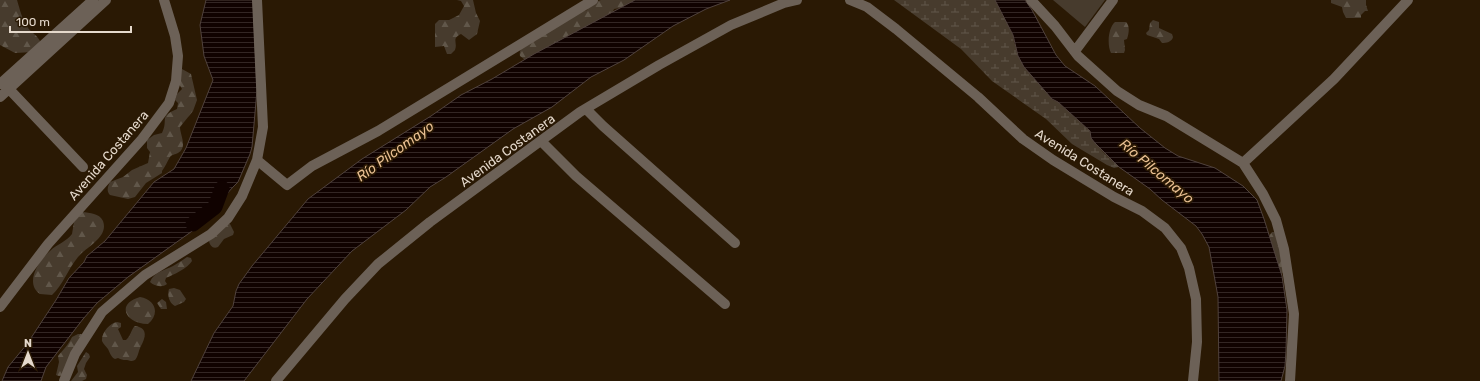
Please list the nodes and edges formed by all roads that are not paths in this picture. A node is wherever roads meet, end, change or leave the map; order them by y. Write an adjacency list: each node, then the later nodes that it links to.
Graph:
1 (93, 0): 12 (street)
2 (106, 0): 12 (street)
3 (164, 0): 21 (street, Avenida Costanera)
4 (257, 0): 16 (street)
5 (593, 0): 16 (street)
6 (797, 0): 14 (street, Avenida Costanera)
7 (850, 0): 24 (street, Avenida Costanera)
8 (1031, 0): 11 (street)
9 (1113, 0): 11 (street)
10 (1408, 0): 17 (street)
11 (1075, 51): 17 (street)
12 (4, 87): 13 (street); 18 (street)
13 (0, 97)
14 (586, 109): 15 (street, Avenida Costanera); 19 (street)
15 (541, 141): 20 (street); 23 (street, Avenida Costanera)
16 (257, 160): 22 (street)
17 (1243, 163): 25 (street)
18 (83, 167)
19 (735, 243)
20 (724, 304)
21 (0, 307)
22 (64, 381)
23 (276, 381)
24 (1193, 381)
25 (1290, 381)

